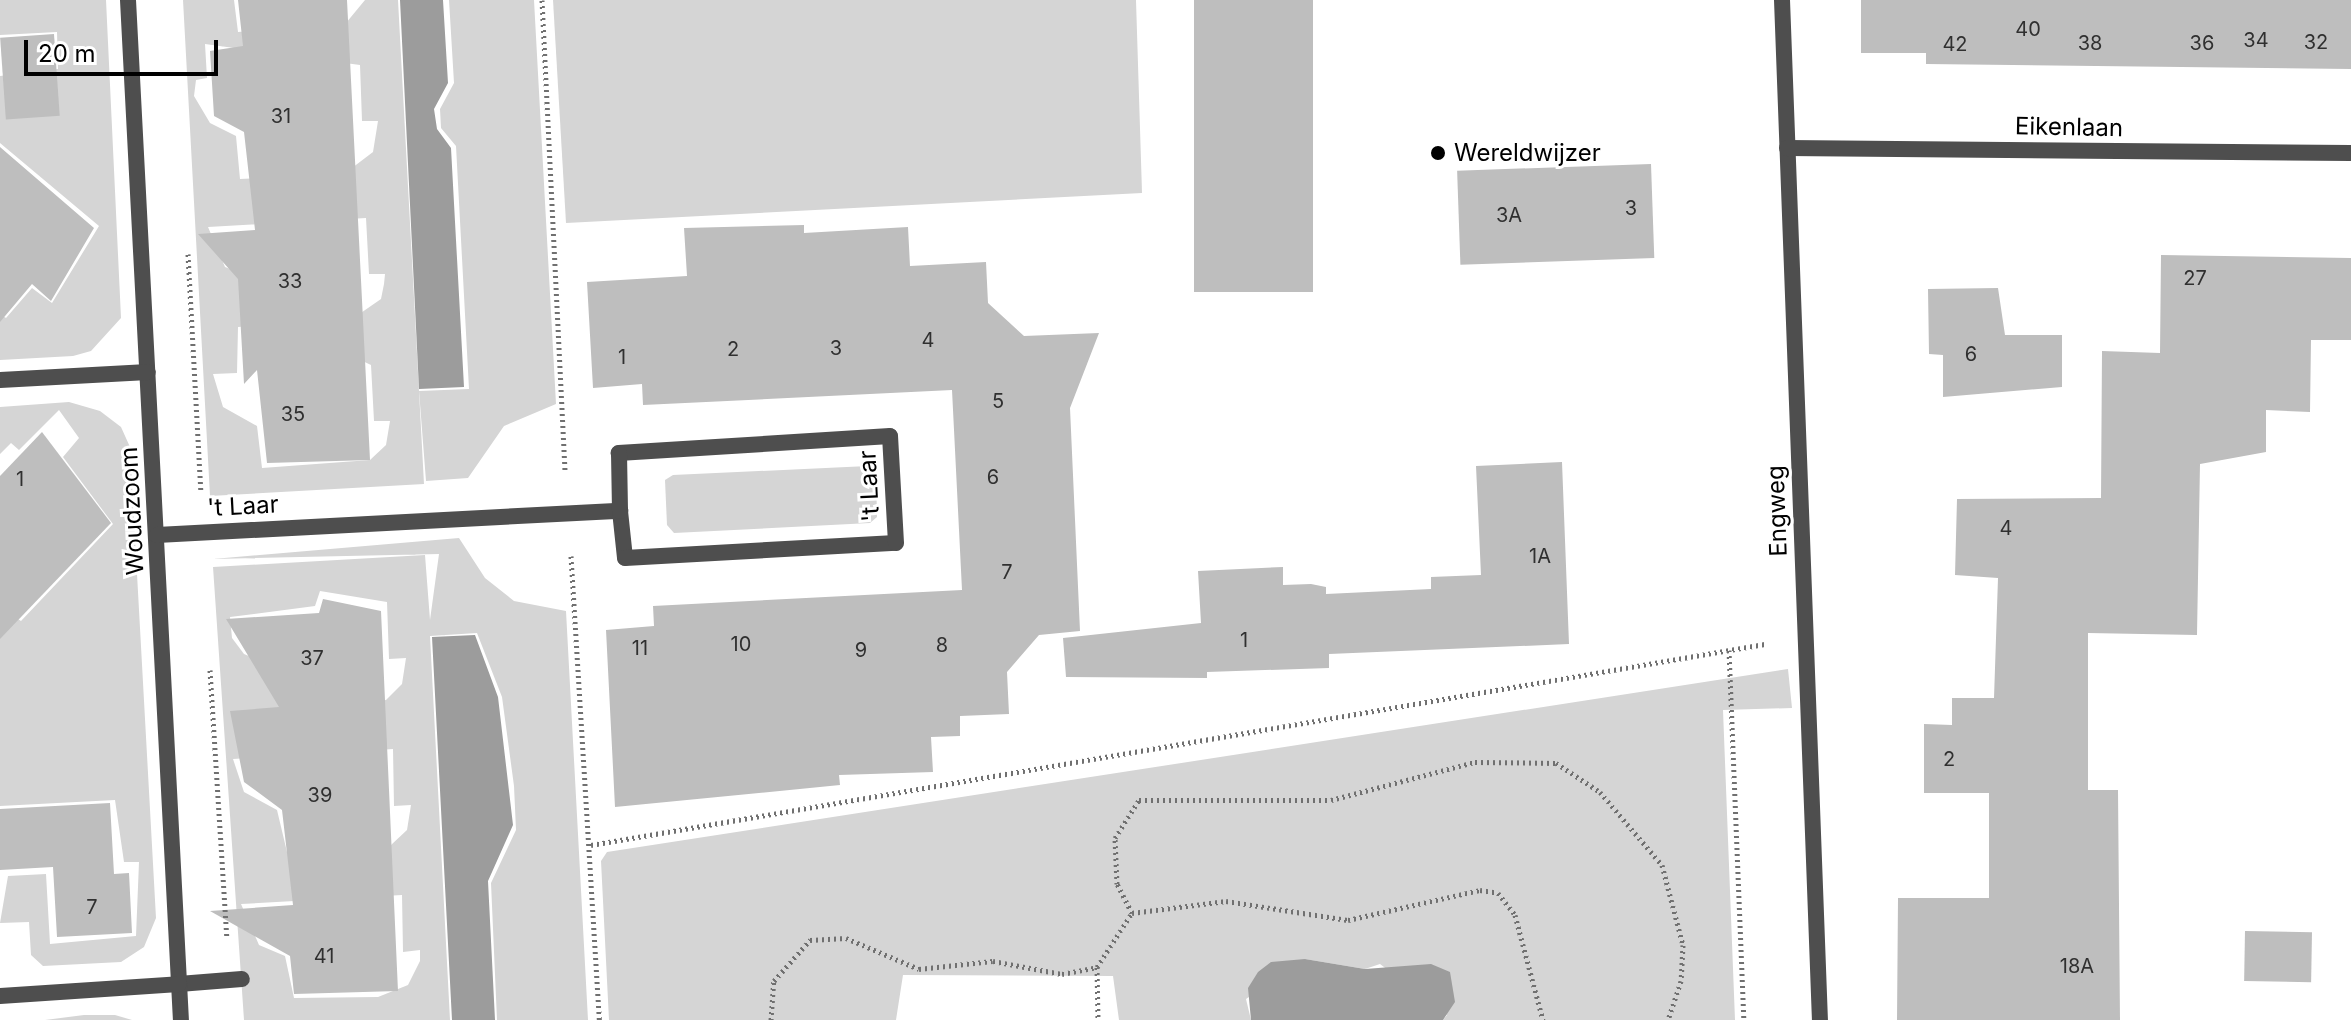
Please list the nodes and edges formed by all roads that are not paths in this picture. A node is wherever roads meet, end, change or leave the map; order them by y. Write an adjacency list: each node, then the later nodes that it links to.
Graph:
1 (128, 0): 5 (street, Woudzoom)
2 (1782, 0): 3 (street, Engweg)
3 (1787, 148): 4 (street, Eikenlaan); 13 (street, Engweg)
4 (2351, 153)
5 (148, 372): 6 (street); 8 (street, Woudzoom)
6 (0, 380)
7 (620, 511): 7 (street, 't Laar); 8 (street, 't Laar)
8 (157, 535): 10 (street, Woudzoom)
9 (242, 979): 10 (street)
10 (179, 984): 11 (street); 12 (street, Woudzoom)
11 (0, 996)
12 (181, 1020)
13 (1820, 1020)

